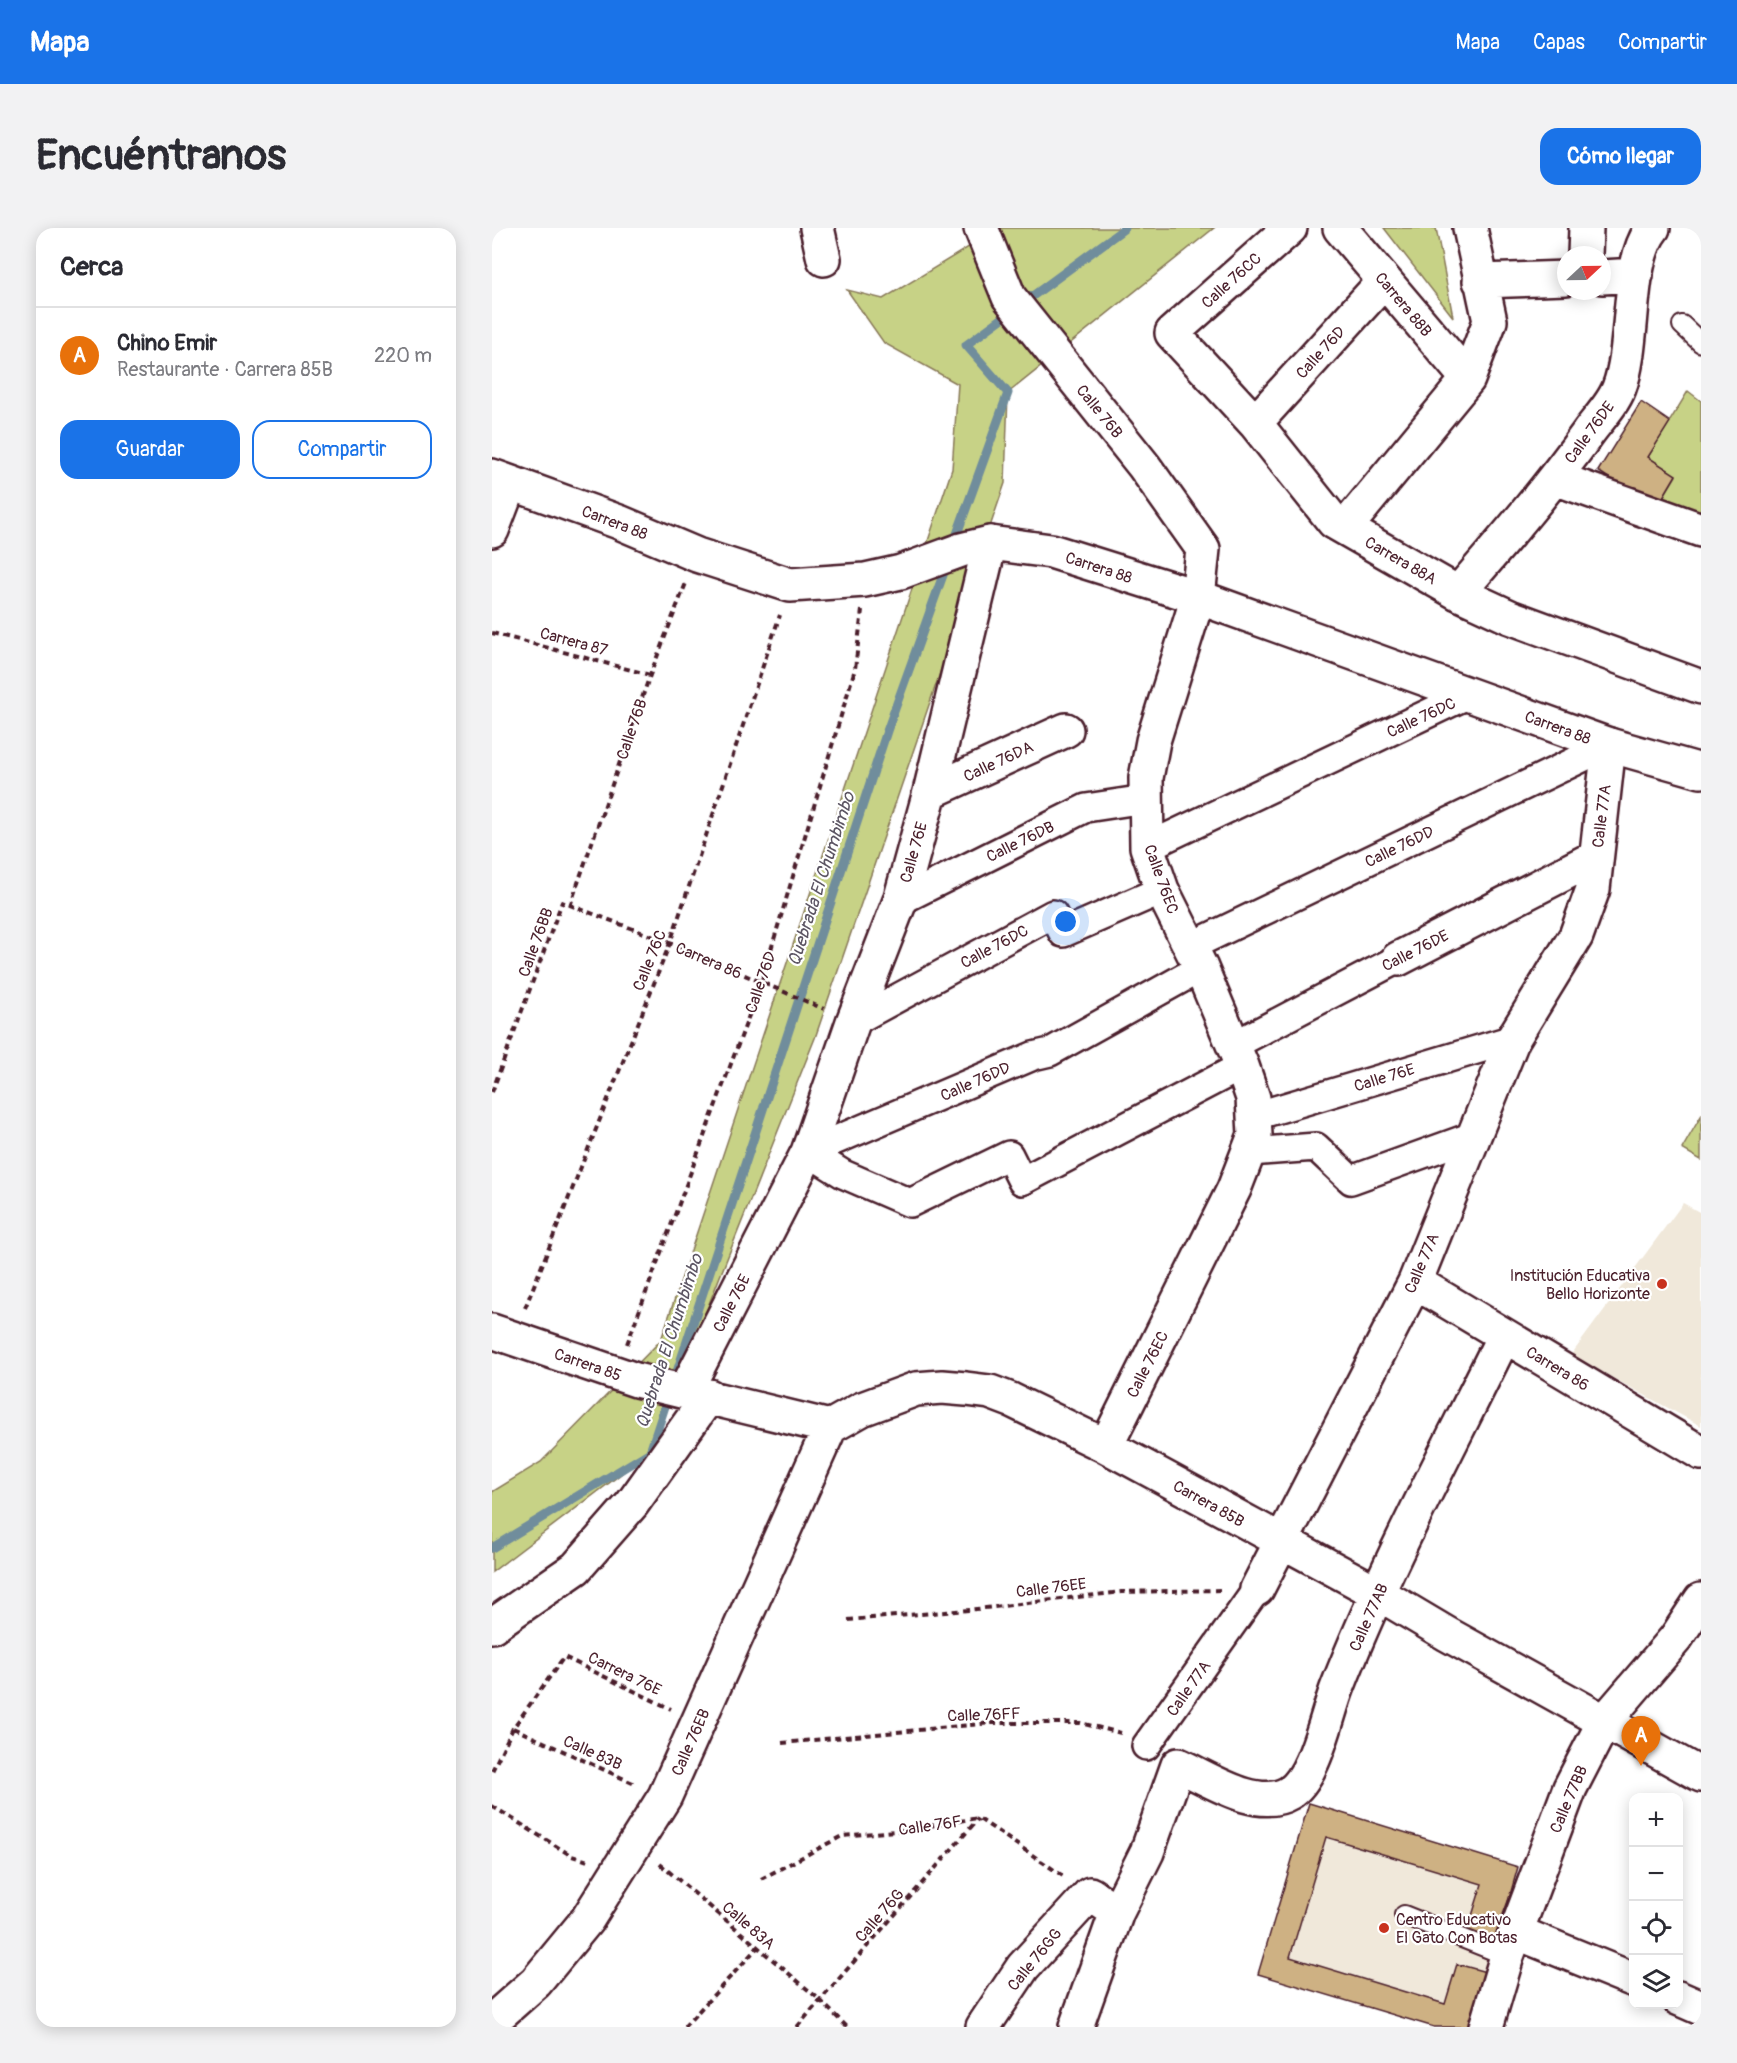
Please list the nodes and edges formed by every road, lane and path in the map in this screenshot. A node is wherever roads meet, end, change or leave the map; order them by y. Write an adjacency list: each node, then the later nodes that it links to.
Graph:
1 (981, 228): 28 (street, Calle 76B)
2 (1290, 228): 14 (street, Calle 76CC)
3 (1340, 228): 11 (street, Carrera 88B)
4 (1470, 228): 12 (street)
5 (1586, 228): 7 (street)
6 (1650, 232): 8 (street, Calle 76DE)
7 (1585, 246)
8 (1636, 275): 9 (street); 18 (street, Calle 76DE)
9 (1611, 276)
10 (1557, 278): 12 (street)
11 (1384, 281): 16 (street, Carrera 88B); 17 (street, Calle 76D)
12 (1480, 281): 16 (street)
13 (1682, 325): 15 (lane)
14 (1172, 333): 17 (street, Carrera 88A)
15 (1701, 343)
16 (1468, 379): 20 (street)
17 (1255, 423): 20 (street, Carrera 88A)
18 (1555, 478): 22 (street); 27 (street, Calle 76DE)
19 (501, 479): 21 (street); 24 (street, Carrera 88)
20 (1344, 528): 27 (street, Carrera 88A)
21 (492, 530)
22 (1701, 530)
23 (961, 551): 25 (street, Carrera 88); 28 (street, Carrera 88); 36 (street, Calle 76E)
24 (697, 555): 26 (street, Carrera 88); 30 (path, Calle 76B)
25 (865, 580): 26 (street, Carrera 88); 47 (path, Calle 76D)
26 (790, 585): 44 (path, Calle 76C)
27 (1458, 593): 31 (street, Carrera 88A)
28 (1198, 597): 32 (street, Carrera 88); 37 (street, Calle 76EC)
29 (492, 633): 30 (path, Carrera 87)
30 (650, 675): 43 (path, Calle 76B)
31 (1701, 687)
32 (1467, 695): 34 (street, Carrera 88); 38 (street, Calle 76DC)
33 (1066, 730): 36 (street, Calle 76DA)
34 (1609, 745): 35 (street, Carrera 88); 39 (street, Calle 77A); 45 (street, Calle 76DD)
35 (1701, 771)
36 (930, 792): 41 (street, Calle 76E)
37 (1145, 799): 38 (street, Calle 76EC); 41 (street, Calle 76DB)
38 (1147, 847): 40 (street, Calle 76EC)
39 (1596, 857): 46 (street, Calle 76DE); 49 (street, Calle 77A)
40 (1162, 890): 45 (street, Calle 76EC); 48 (street, Calle 76DC)
41 (900, 901): 48 (street, Calle 76E)
42 (562, 902): 43 (path, Carrera 86); 51 (path, Calle 76BB)
43 (570, 906): 44 (path, Carrera 86)
44 (670, 943): 47 (path, Carrera 86); 57 (path, Calle 76C)
45 (1195, 958): 50 (street, Calle 76EC); 54 (street, Calle 76DD)
46 (1398, 959): 50 (street, Calle 76DE)
47 (761, 983): 48 (path, Carrera 86); 59 (path, Calle 76D)
48 (853, 1022): 54 (street, Calle 76E)
49 (1513, 1038): 52 (street, Calle 76E); 53 (street, Calle 77A)
50 (1238, 1056): 52 (street, Calle 76EC); 54 (street)
51 (492, 1092)
52 (1255, 1116): 55 (street, Calle 76EC)
53 (1473, 1136): 55 (street); 56 (street, Calle 77A)
54 (808, 1152): 60 (street, Calle 76E)
55 (1250, 1152): 62 (street, Calle 76EC)
56 (1415, 1282): 58 (street, Carrera 86); 64 (street, Calle 77A)
57 (503, 1335): 59 (street, Carrera 85)
58 (1504, 1336): 63 (street, Carrera 86); 66 (street, Calle 77AB)
59 (616, 1374): 60 (street, Carrera 85)
60 (698, 1393): 61 (street); 69 (street, Calle 76E)
61 (830, 1427): 62 (street, Carrera 85B); 70 (street, Calle 76EB)
62 (1106, 1446): 64 (street, Carrera 85B)
63 (1701, 1453)
64 (1283, 1543): 65 (street, Calle 77A); 66 (street, Carrera 85B)
65 (1257, 1589): 68 (path, Calle 76EE); 74 (street, Calle 77A)
66 (1378, 1593): 71 (street, Carrera 85B); 83 (street, Calle 77AB)
67 (1701, 1600): 71 (street, Calle 77BB)
68 (848, 1620)
69 (492, 1626)
70 (699, 1722): 72 (path, Carrera 76E); 77 (street, Calle 76EB)
71 (1604, 1722): 76 (street, Carrera 85B); 85 (street, Calle 77BB)
72 (513, 1728): 75 (path, Carrera 76E); 77 (path, Calle 83B)
73 (782, 1743): 74 (path, Calle 76FF)
74 (1146, 1746)
75 (492, 1771)
76 (1701, 1775)
77 (665, 1796): 80 (street, Calle 76EB)
78 (492, 1806): 80 (path)
79 (978, 1818): 81 (path, Calle 76F); 82 (path, Calle 76F); 88 (path, Calle 76G)
80 (628, 1852): 86 (path, Calle 83A); 91 (street, Calle 76EB)
81 (761, 1879)
82 (1090, 1894): 83 (street); 95 (street, Calle 76GG)
83 (1118, 1911): 96 (street)
84 (1404, 1915): 85 (lane)
85 (1511, 1944): 87 (street); 97 (street, Calle 77BB)
86 (757, 1948): 88 (path, Calle 83A); 92 (path)
87 (1629, 1979)
88 (820, 2000): 93 (path, Calle 76G); 94 (path, Calle 83A)
89 (1683, 2000): 90 (street)
90 (1701, 2008)
91 (492, 2021)
92 (684, 2027)
93 (797, 2027)
94 (847, 2027)
95 (983, 2027)
96 (1076, 2027)
97 (1486, 2027)

